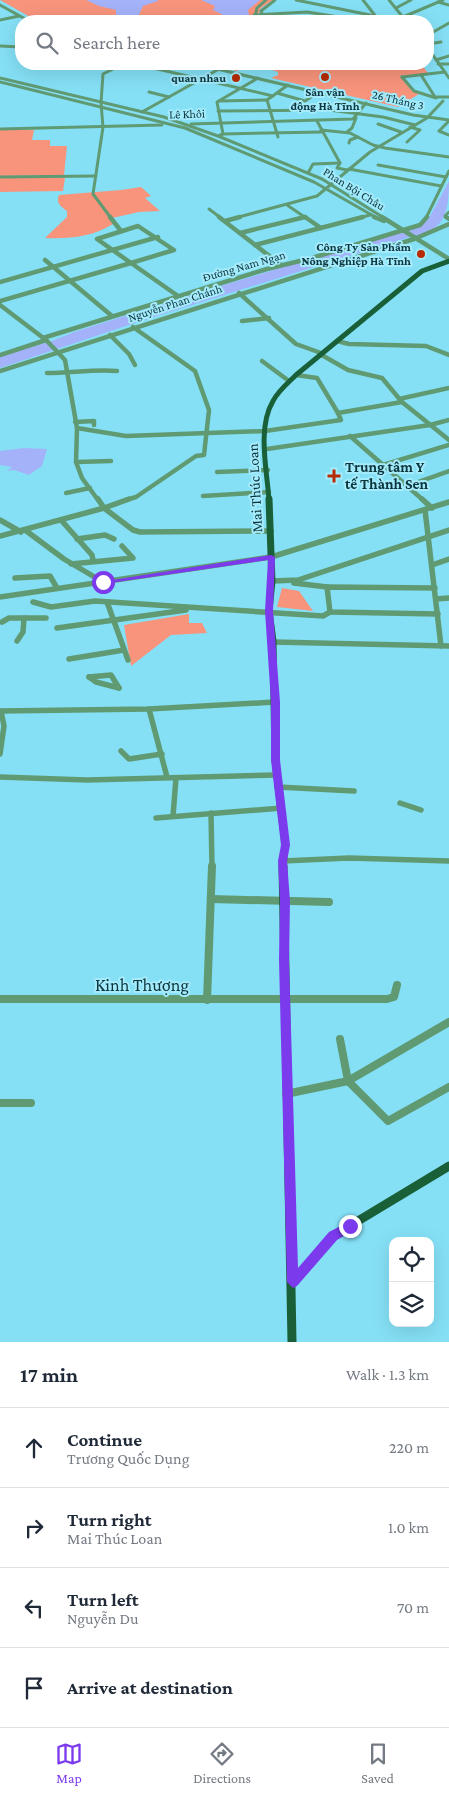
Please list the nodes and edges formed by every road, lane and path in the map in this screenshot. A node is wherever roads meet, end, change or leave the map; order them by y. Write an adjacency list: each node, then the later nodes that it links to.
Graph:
1 (266, 0): 17 (street)
2 (275, 0): 18 (street)
3 (296, 0): 10 (street)
4 (317, 0): 10 (street)
5 (363, 0): 13 (street)
6 (389, 0): 14 (street)
7 (411, 0): 14 (street)
8 (443, 0): 9 (street)
9 (438, 2): 12 (street); 23 (street)
10 (313, 4): 15 (street)
11 (0, 5): 16 (street)
12 (449, 5)
13 (368, 6): 15 (street); 21 (street)
14 (396, 8): 22 (street)
15 (354, 12): 20 (street)
16 (17, 15)
17 (254, 15): 18 (street)
18 (261, 15): 19 (street)
19 (329, 15)
20 (364, 15)
21 (375, 15)
22 (401, 15)
23 (408, 15)
24 (15, 17): 25 (street)
25 (0, 20)
26 (449, 23): 27 (street)
27 (434, 32)
28 (441, 42): 29 (street)
29 (434, 43)
30 (0, 46): 31 (street)
31 (15, 47)
32 (449, 56): 34 (street)
33 (434, 58): 34 (street)
34 (437, 62): 35 (street); 40 (street)
35 (449, 64)
36 (111, 70): 59 (street)
37 (164, 70): 43 (street)
38 (217, 70): 43 (street)
39 (223, 70): 44 (street, 26 Tháng 3)
40 (446, 73): 41 (street); 45 (street)
41 (421, 75): 54 (street); 54 (street)
42 (0, 78): 59 (street, Phan Bội Châu)
43 (202, 78): 48 (street); 52 (street)
44 (259, 78): 47 (street, 26 Tháng 3); 48 (street)
45 (449, 78)
46 (0, 82): 59 (street, Phan Bội Châu)
47 (288, 85): 50 (street, 26 Tháng 3); 51 (street)
48 (242, 88): 51 (street); 57 (street)
49 (149, 92): 52 (street)
50 (319, 92): 51 (street); 58 (street, 26 Tháng 3)
51 (275, 94): 55 (street)
52 (168, 97): 62 (street)
53 (449, 97): 54 (street)
54 (436, 98)
55 (267, 100): 57 (street); 61 (street)
56 (443, 101): 64 (street)
57 (218, 102): 60 (street)
58 (366, 103): 63 (street); 64 (street, 26 Tháng 3)
59 (102, 105): 62 (street, Phan Bội Châu); 69 (street, Phan Bội Châu); 73 (street)
60 (218, 111): 61 (street); 68 (street)
61 (267, 111): 63 (street); 66 (street)
62 (142, 112): 70 (street, Phan Bội Châu)
63 (357, 116): 67 (street, Lê Khôi); 72 (street); 78 (street)
64 (427, 118): 65 (street, 26 Tháng 3); 72 (street)
65 (449, 120): 81 (street)
66 (274, 121): 67 (street, Lê Khôi); 68 (street, Lê Khôi); 77 (street)
67 (317, 122): 76 (street)
68 (222, 123): 70 (street, Lê Khôi); 80 (street)
69 (171, 124): 70 (street, Lê Khôi); 73 (street, Lê Khôi); 99 (street, Phan Bội Châu)
70 (185, 124): 82 (street, Phan Bội Châu)
71 (378, 124): 79 (street)
72 (415, 125): 74 (street)
73 (103, 127): 75 (street, Lê Khôi); 94 (street)
74 (410, 127): 79 (street); 85 (street)
75 (0, 129)
76 (322, 131): 77 (street); 78 (street); 89 (street)
77 (276, 132): 80 (street); 83 (street)
78 (347, 132): 84 (street)
79 (401, 132): 87 (street)
80 (223, 134): 82 (street)
81 (449, 135)
82 (218, 136): 93 (street, Phan Bội Châu)
83 (278, 137)
84 (358, 137): 86 (street); 87 (street)
85 (407, 142)
86 (349, 143)
87 (379, 146): 88 (street); 91 (street)
88 (449, 156)
89 (340, 163): 91 (street); 93 (street)
90 (378, 165): 96 (street)
91 (348, 170): 97 (street); 98 (street)
92 (449, 170): 96 (street, Đường Nam Ngạn)
93 (308, 173): 97 (street, Phan Bội Châu)
94 (96, 176): 95 (street); 110 (street)
95 (0, 177)
96 (446, 177): 98 (street, Đường Nam Ngạn)
97 (331, 184): 99 (street); 107 (street, Phan Bội Châu)
98 (441, 186): 111 (street, Đường Nam Ngạn)
99 (326, 189): 100 (street); 103 (street, Phan Bội Châu)
100 (287, 205): 104 (street); 106 (street)
101 (209, 210): 106 (street)
102 (449, 212): 105 (street)
103 (370, 215): 107 (street, Phan Bội Châu); 109 (street)
104 (305, 217): 109 (street); 112 (street)
105 (449, 219)
106 (225, 221): 112 (street)
107 (388, 222): 111 (street)
108 (449, 224): 114 (street, Nguyễn Phan Chánh)
109 (321, 228): 115 (street)
110 (121, 231): 113 (street); 116 (street)
111 (402, 231): 114 (street); 120 (street, Đường Nam Ngạn)
112 (240, 233): 115 (street)
113 (158, 238): 116 (street); 119 (street)
114 (414, 238): 118 (street); 124 (street, Nguyễn Phan Chánh)
115 (255, 245): 120 (street)
116 (113, 250): 119 (street); 121 (street)
117 (45, 260): 121 (street)
118 (449, 260): 134 (main road, Mai Thúc Loan)
119 (131, 263): 122 (street); 125 (street)
120 (281, 265): 125 (street, Đường Nam Ngạn)
121 (54, 267): 122 (street); 123 (street)
122 (71, 280): 126 (street); 128 (street)
123 (0, 282)
124 (239, 293): 129 (street); 131 (street, Nguyễn Phan Chánh)
125 (178, 296): 128 (street, Đường Nam Ngạn)
126 (0, 300)
127 (0, 305): 133 (street)
128 (112, 316): 133 (street, Đường Nam Ngạn)
129 (269, 318): 130 (street); 136 (street)
130 (242, 321)
131 (134, 327): 132 (street, Nguyễn Phan Chánh); 156 (street)
132 (110, 335): 135 (street, Nguyễn Phan Chánh); 140 (street)
133 (45, 340): 135 (street); 138 (street, Đường Nam Ngạn)
134 (337, 341): 136 (main road, Mai Thúc Loan); 137 (street)
135 (57, 351): 141 (street, Nguyễn Phan Chánh); 144 (street)
136 (321, 353): 145 (main road, Mai Thúc Loan); 148 (street)
137 (449, 354)
138 (0, 355)
139 (262, 361): 146 (street)
140 (135, 365)
141 (0, 371)
142 (117, 371): 144 (street)
143 (47, 373): 144 (street)
144 (66, 373): 151 (street)
145 (296, 374): 146 (main road, Mai Thúc Loan); 149 (street)
146 (289, 381): 155 (main road, Mai Thúc Loan)
147 (449, 388): 148 (street)
148 (401, 400): 149 (street); 153 (street)
149 (338, 413): 155 (street)
150 (449, 420): 153 (street)
151 (75, 422): 152 (street); 154 (street)
152 (94, 425)
153 (430, 425): 157 (street); 158 (street)
154 (77, 428): 156 (street); 162 (street)
155 (266, 431): 156 (street); 160 (main road, Mai Thúc Loan)
156 (206, 432): 173 (street)
157 (350, 436): 160 (street); 163 (street)
158 (449, 440)
159 (449, 445): 163 (street)
160 (267, 449): 164 (main road, Mai Thúc Loan)
161 (110, 461): 162 (street)
162 (76, 462): 168 (street)
163 (383, 465): 167 (street)
164 (268, 470): 166 (street); 169 (main road, Mai Thúc Loan)
165 (449, 471): 167 (street)
166 (217, 472)
167 (407, 486): 174 (street)
168 (90, 488): 170 (street); 173 (street)
169 (269, 492): 171 (street); 180 (main road, Mai Thúc Loan)
170 (66, 493)
171 (203, 496)
172 (449, 502): 174 (street)
173 (104, 508): 177 (street); 180 (street)
174 (432, 508): 175 (street)
175 (425, 510): 182 (street); 186 (street)
176 (0, 520): 179 (street)
177 (61, 520): 179 (street); 183 (street)
178 (449, 530): 182 (street)
179 (23, 531): 181 (street); 189 (street)
180 (271, 531): 186 (main road, Mai Thúc Loan)
181 (0, 536)
182 (429, 536): 190 (street); 192 (street)
183 (76, 539): 184 (street); 188 (street)
184 (114, 539)
185 (122, 546): 188 (street)
186 (271, 557): 192 (main road, Mai Thúc Loan); 193 (street)
187 (449, 559): 190 (street)
188 (93, 560): 189 (street)
189 (71, 564): 193 (street)
190 (432, 564): 196 (street)
191 (15, 578): 195 (street)
192 (272, 581): 194 (street); 203 (main road, Mai Thúc Loan)
193 (103, 582): 195 (street)
194 (327, 587): 196 (street); 204 (street)
195 (57, 588): 197 (street)
196 (435, 588): 199 (street)
197 (0, 597)
198 (449, 598): 199 (street)
199 (436, 600): 205 (street)
200 (33, 602): 201 (street)
201 (107, 602): 202 (street); 209 (street)
202 (201, 608): 203 (street); 209 (street)
203 (269, 611): 204 (street); 212 (main road, Mai Thúc Loan)
204 (330, 612): 205 (street)
205 (438, 614): 213 (street)
206 (24, 618): 207 (street); 208 (street); 211 (street)
207 (46, 618)
208 (2, 619)
209 (114, 620): 210 (street); 215 (street)
210 (56, 628)
211 (16, 641)
212 (273, 642): 213 (street); 218 (main road, Mai Thúc Loan)
213 (442, 646): 214 (street)
214 (449, 646)
215 (124, 650): 216 (street); 217 (street)
216 (69, 659)
217 (128, 660)
218 (275, 702): 219 (street); 225 (main road, Mai Thúc Loan)
219 (150, 709): 220 (street); 224 (street)
220 (0, 711): 221 (street)
221 (0, 747): 223 (street)
222 (121, 751): 224 (street)
223 (0, 754)
224 (162, 754): 227 (street)
225 (277, 775): 228 (street); 229 (main road, Mai Thúc Loan)
226 (0, 777): 227 (street)
227 (167, 777): 228 (street)
228 (176, 778): 235 (street)
229 (278, 787): 230 (street); 232 (main road, Mai Thúc Loan)
230 (354, 791)
231 (400, 803): 233 (street)
232 (282, 808): 234 (street); 237 (main road, Mai Thúc Loan)
233 (421, 810)
234 (211, 813): 235 (street); 239 (street)
235 (173, 816): 236 (street)
236 (156, 818)
237 (283, 861): 238 (street); 240 (main road, Mai Thúc Loan)
238 (449, 861)
239 (211, 900): 240 (street); 245 (street)
240 (285, 901): 241 (street); 244 (main road, Mai Thúc Loan)
241 (329, 902)
242 (397, 985): 244 (street, Kinh Thượng)
243 (0, 999): 245 (street, Kinh Thượng)
244 (285, 999): 245 (street, Kinh Thượng); 250 (main road, Mai Thúc Loan)
245 (207, 1000)
246 (449, 1022): 248 (street)
247 (340, 1039): 248 (street)
248 (348, 1081): 249 (street); 250 (street)
249 (449, 1087)
250 (286, 1094): 254 (main road, Mai Thúc Loan)
251 (0, 1103): 252 (street)
252 (31, 1103)
253 (449, 1166): 254 (main road)
254 (293, 1282): 255 (main road, Mai Thúc Loan)
255 (292, 1342)

